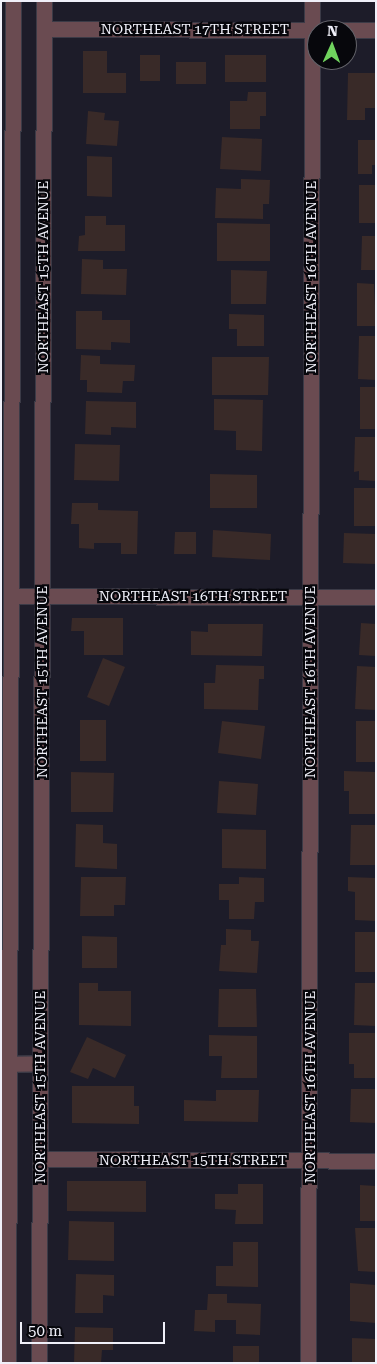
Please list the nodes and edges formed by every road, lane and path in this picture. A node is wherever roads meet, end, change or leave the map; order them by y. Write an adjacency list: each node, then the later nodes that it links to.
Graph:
1 (13, 1): 10 (street)
2 (44, 1): 5 (street, NORTHEAST 15TH AVENUE)
3 (312, 1): 4 (street, NORTHEAST 16TH AVENUE)
4 (312, 20)
5 (44, 29): 6 (street, NORTHEAST 17TH STREET); 13 (street, NORTHEAST 15TH AVENUE)
6 (307, 29)
7 (357, 30): 8 (street, NORTHEAST 17TH STREET)
8 (376, 30)
9 (312, 70): 14 (street, NORTHEAST 16TH AVENUE)
10 (7, 95): 11 (street)
11 (6, 359): 12 (street)
12 (11, 596): 13 (street, NORTHEAST 16TH STREET); 17 (street)
13 (42, 596): 14 (street, NORTHEAST 16TH STREET); 16 (street, NORTHEAST 15TH AVENUE)
14 (310, 596): 15 (street, NORTHEAST 16TH STREET); 19 (street, NORTHEAST 16TH AVENUE)
15 (376, 597)
16 (40, 1063): 17 (street); 18 (street, NORTHEAST 15TH AVENUE)
17 (5, 1064): 21 (street)
18 (40, 1160): 19 (street, NORTHEAST 15TH STREET); 23 (street, NORTHEAST 15TH AVENUE)
19 (310, 1161): 20 (street, NORTHEAST 15TH STREET); 24 (street, NORTHEAST 16TH AVENUE)
20 (376, 1161)
21 (5, 1277): 22 (street)
22 (8, 1363)
23 (39, 1363)
24 (308, 1363)

